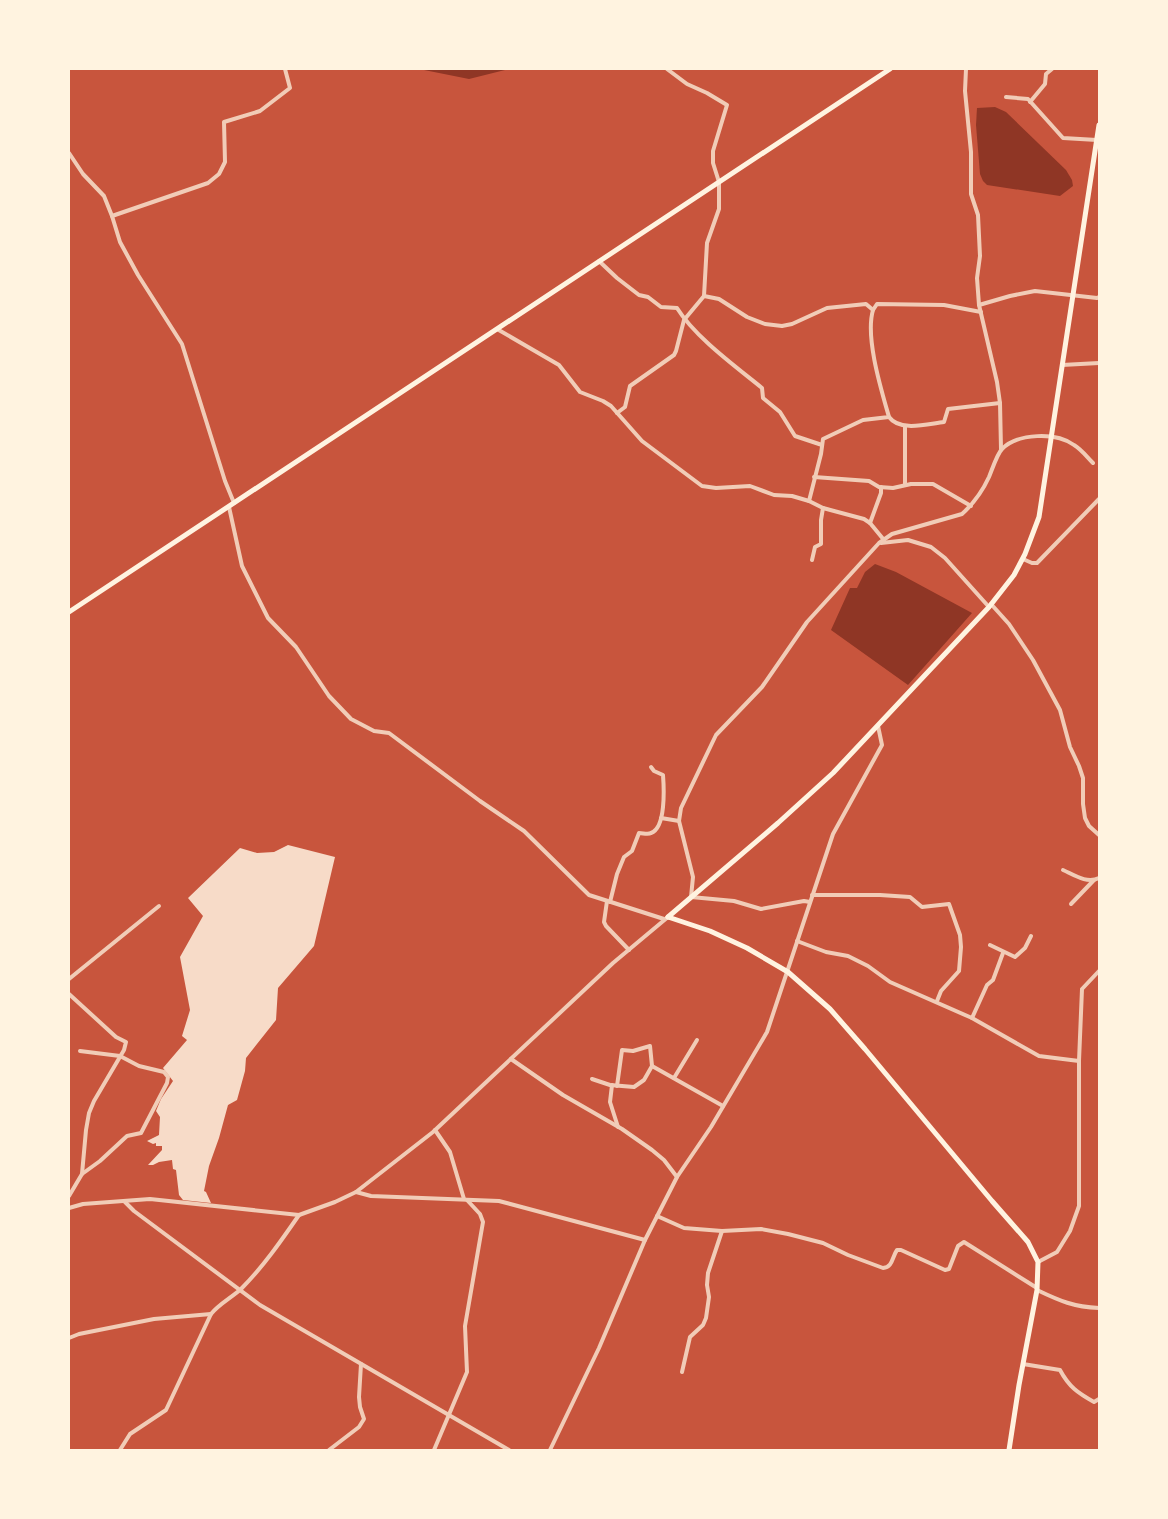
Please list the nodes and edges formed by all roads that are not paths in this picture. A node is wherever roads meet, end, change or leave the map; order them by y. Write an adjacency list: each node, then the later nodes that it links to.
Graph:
1 (285, 69): 12 (street)
2 (667, 69): 11 (street)
3 (890, 69): 11 (main road)
4 (966, 69): 17 (street)
5 (1052, 69): 7 (street)
6 (1006, 97): 7 (street)
7 (1030, 102): 9 (street)
8 (1099, 124): 9 (main road)
9 (1097, 140): 14 (main road)
10 (69, 153): 12 (street)
11 (718, 182): 13 (main road); 15 (street)
12 (112, 216): 37 (street)
13 (599, 261): 20 (street); 21 (main road)
14 (1072, 295): 16 (street); 17 (street); 23 (main road)
15 (704, 296): 18 (street); 20 (street)
16 (1098, 298)
17 (979, 305): 19 (street)
18 (873, 310): 19 (street); 26 (street)
19 (981, 312): 24 (street)
20 (684, 320): 25 (street); 29 (street)
21 (497, 329): 25 (street); 37 (main road)
22 (1099, 363): 23 (street)
23 (1062, 365): 28 (main road)
24 (1000, 403): 27 (street); 30 (street)
25 (617, 413): 36 (street)
26 (889, 417): 27 (street); 29 (street)
27 (905, 426): 33 (street)
28 (1051, 436): 30 (street); 31 (street); 43 (main road)
29 (822, 445): 32 (street)
30 (1001, 449): 38 (street)
31 (1094, 463)
32 (814, 477): 34 (street); 36 (street)
33 (905, 485): 34 (street); 38 (street)
34 (881, 487): 40 (street)
35 (1099, 499): 43 (street)
36 (809, 501): 39 (street)
37 (231, 505): 46 (main road); 57 (street)
38 (971, 506): 41 (street)
39 (823, 508): 40 (street); 44 (street)
40 (870, 523): 41 (street)
41 (884, 540): 42 (street)
42 (879, 543): 45 (street); 50 (street)
43 (1023, 559): 45 (main road)
44 (812, 560)
45 (990, 605): 47 (main road); 51 (street)
46 (69, 612)
47 (878, 726): 55 (street); 56 (main road)
48 (651, 767): 49 (street)
49 (661, 818): 50 (street); 57 (street)
50 (679, 821): 56 (street)
51 (1099, 835)
52 (1063, 870): 54 (street)
53 (1099, 878): 54 (street)
54 (1094, 880): 59 (street)
55 (812, 895): 58 (street); 71 (street)
56 (691, 897): 58 (street); 61 (main road)
57 (609, 902): 61 (street); 65 (street)
58 (810, 902): 63 (street)
59 (1071, 904)
60 (160, 906): 69 (street)
61 (666, 918): 65 (street); 68 (main road)
62 (1031, 936): 66 (street)
63 (797, 941): 68 (street); 71 (street)
64 (990, 945): 66 (street)
65 (629, 950): 76 (street)
66 (1003, 953): 72 (street)
67 (1099, 970): 77 (street)
68 (788, 972): 83 (street); 97 (main road)
69 (69, 979)
70 (69, 994): 75 (street)
71 (937, 1001): 72 (street)
72 (972, 1018): 77 (street)
73 (697, 1040): 79 (street)
74 (80, 1052): 75 (street)
75 (120, 1056): 86 (street); 86 (street)
76 (511, 1060): 84 (street); 85 (street)
77 (1080, 1061): 97 (street)
78 (652, 1066): 79 (street); 82 (street); 82 (street)
79 (674, 1078): 83 (street)
80 (592, 1079): 81 (street)
81 (612, 1085): 82 (street); 84 (street)
82 (617, 1086)
83 (723, 1106): 87 (street)
84 (618, 1127): 87 (street)
85 (435, 1130): 88 (street); 90 (street)
86 (82, 1174): 89 (street)
87 (677, 1178): 94 (street)
88 (356, 1192): 90 (street); 93 (street)
89 (69, 1196)
90 (466, 1199): 96 (street); 107 (street)
91 (125, 1202): 92 (street); 93 (street); 99 (street)
92 (69, 1208)
93 (299, 1215): 99 (street)
94 (657, 1216): 95 (street); 96 (street)
95 (722, 1231): 98 (street); 105 (street)
96 (645, 1240): 112 (street)
97 (1038, 1262): 98 (main road)
98 (1037, 1289): 100 (street); 104 (main road)
99 (240, 1290): 101 (street); 103 (street)
100 (1099, 1308)
101 (211, 1314): 102 (street); 108 (street)
102 (69, 1338)
103 (361, 1364): 107 (street); 109 (street)
104 (1023, 1364): 106 (street); 113 (main road)
105 (682, 1372)
106 (1099, 1400)
107 (448, 1415): 110 (street); 111 (street)
108 (120, 1450)
109 (329, 1450)
110 (434, 1450)
111 (509, 1450)
112 (550, 1450)
113 (1009, 1450)

